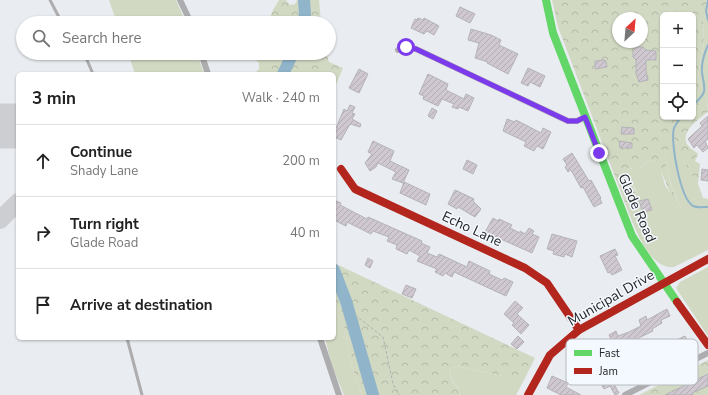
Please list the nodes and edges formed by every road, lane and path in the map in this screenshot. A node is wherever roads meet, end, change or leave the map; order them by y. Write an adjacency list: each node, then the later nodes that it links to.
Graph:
1 (50, 0): 4 (lane)
2 (180, 0): 5 (street)
3 (546, 0): 11 (street, Glade Road)
4 (58, 16)
5 (187, 16)
6 (398, 50): 11 (street)
7 (87, 60): 9 (lane)
8 (203, 60): 10 (street)
9 (92, 72)
10 (207, 72)
11 (585, 117): 14 (street, Glade Road)
12 (340, 169): 16 (street, Echo Lane)
13 (708, 259): 14 (street, Municipal Drive)
14 (662, 283): 16 (street, Municipal Drive); 21 (street, Glade Road)
15 (355, 315): 27 (path)
16 (579, 330): 17 (street, Municipal Drive)
17 (569, 339)
18 (128, 340): 25 (lane)
19 (321, 340): 26 (street)
20 (566, 341): 28 (street, Municipal Drive)
21 (708, 345)
22 (708, 353): 23 (street)
23 (698, 358)
24 (645, 385): 29 (street)
25 (142, 395)
26 (339, 395)
27 (399, 395)
28 (528, 395)
29 (625, 395)

